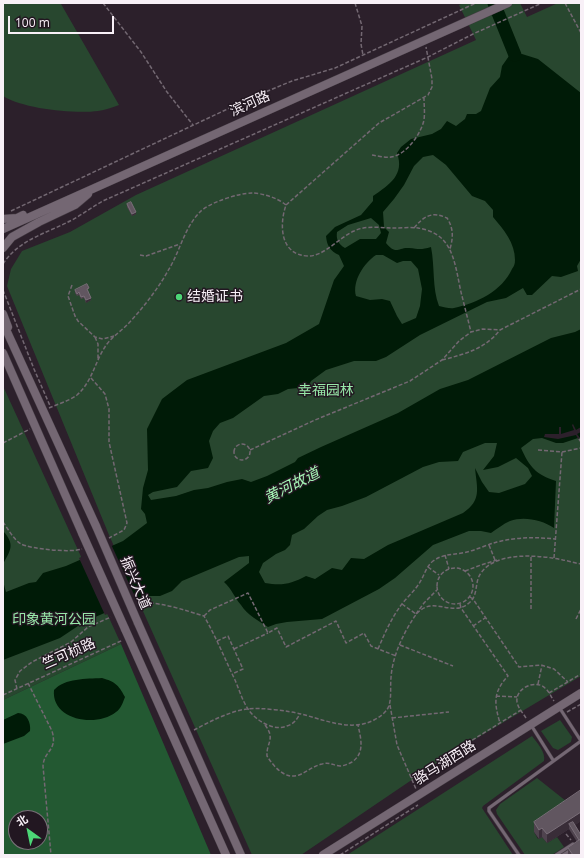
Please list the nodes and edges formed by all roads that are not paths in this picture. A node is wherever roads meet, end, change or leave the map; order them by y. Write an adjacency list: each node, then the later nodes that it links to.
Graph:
1 (508, 3): 2 (main road, 滨河路)
2 (97, 187): 3 (main road); 4 (main road, 滨河路); 5 (main road)
3 (3, 219)
4 (3, 229)
5 (3, 248)
6 (3, 314): 9 (main road)
7 (3, 323): 9 (main road, 振兴大道)
8 (3, 353): 11 (main road, 振兴大道)
9 (18, 356): 18 (main road, 振兴大道, bridge)
10 (3, 357): 11 (main road)
11 (11, 372): 17 (main road, 振兴大道, bridge)
12 (581, 693): 13 (main road, 骆马湖西路)
13 (559, 707): 14 (main road, 骆马湖西路); 15 (lane)
14 (531, 725): 16 (lane); 19 (main road, 骆马湖西路)
15 (581, 741): 16 (lane)
16 (554, 760): 20 (lane)
17 (226, 855)
18 (241, 855)
19 (323, 855)
20 (519, 855)
21 (556, 855): 22 (lane)
22 (564, 855)

